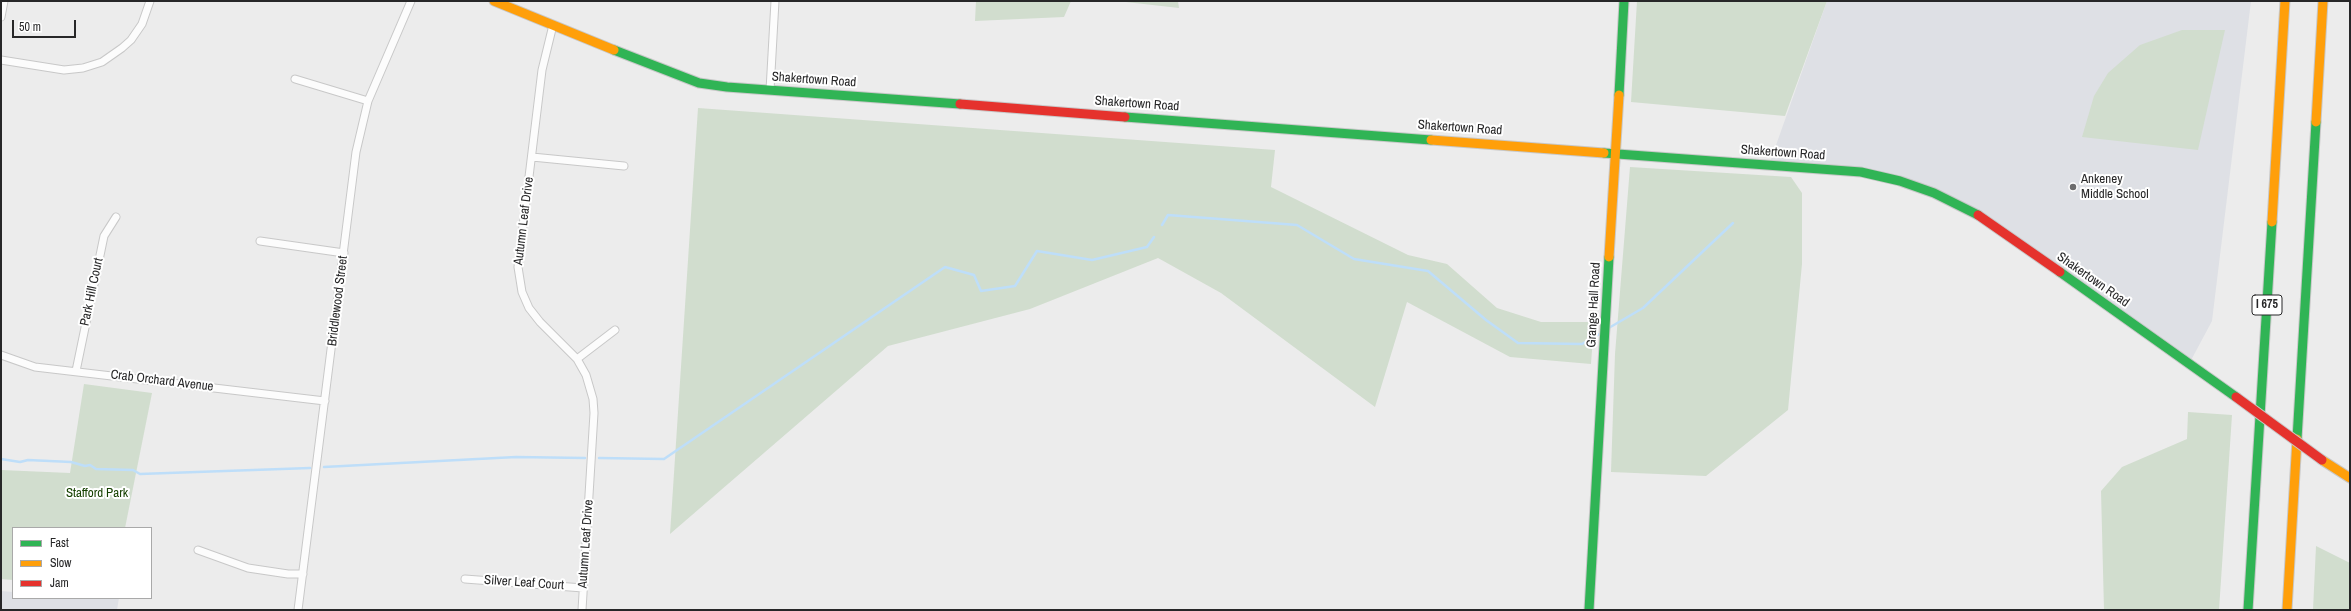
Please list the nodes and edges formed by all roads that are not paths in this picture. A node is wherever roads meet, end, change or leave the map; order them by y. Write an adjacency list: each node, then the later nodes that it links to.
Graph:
1 (4, 1): 9 (street)
2 (150, 1): 11 (street)
3 (411, 1): 14 (street, Briddlewood Street)
4 (494, 1): 10 (main road, Shakertown Road)
5 (775, 1): 13 (street)
6 (1624, 1): 15 (main road, Grange Hall Road)
7 (2285, 1): 34 (main road, I 675)
8 (2323, 1): 35 (main road)
9 (1, 17)
10 (553, 25): 13 (main road, Shakertown Road); 16 (street, Autumn Leaf Drive)
11 (1, 60)
12 (295, 79): 14 (street)
13 (770, 90): 15 (main road, Shakertown Road)
14 (368, 101): 20 (street, Briddlewood Street)
15 (1616, 153): 26 (main road, Shakertown Road, bridge); 33 (main road, Grange Hall Road)
16 (532, 157): 17 (street); 23 (street, Autumn Leaf Drive)
17 (624, 166)
18 (116, 217): 24 (street, Park Hill Court)
19 (260, 241): 20 (street)
20 (344, 253): 25 (street, Briddlewood Street)
21 (615, 330): 23 (street)
22 (1, 355): 24 (street, Crab Orchard Avenue)
23 (577, 359): 30 (street, Autumn Leaf Drive)
24 (76, 370): 25 (street, Crab Orchard Avenue)
25 (325, 401): 28 (street, Briddlewood Street)
26 (2350, 478)
27 (198, 550): 28 (street)
28 (303, 574): 31 (street, Briddlewood Street)
29 (465, 579): 30 (street, Silver Leaf Court)
30 (583, 588): 32 (street, Autumn Leaf Drive)
31 (298, 610)
32 (582, 610)
33 (1589, 610)
34 (2248, 610)
35 (2287, 610)

